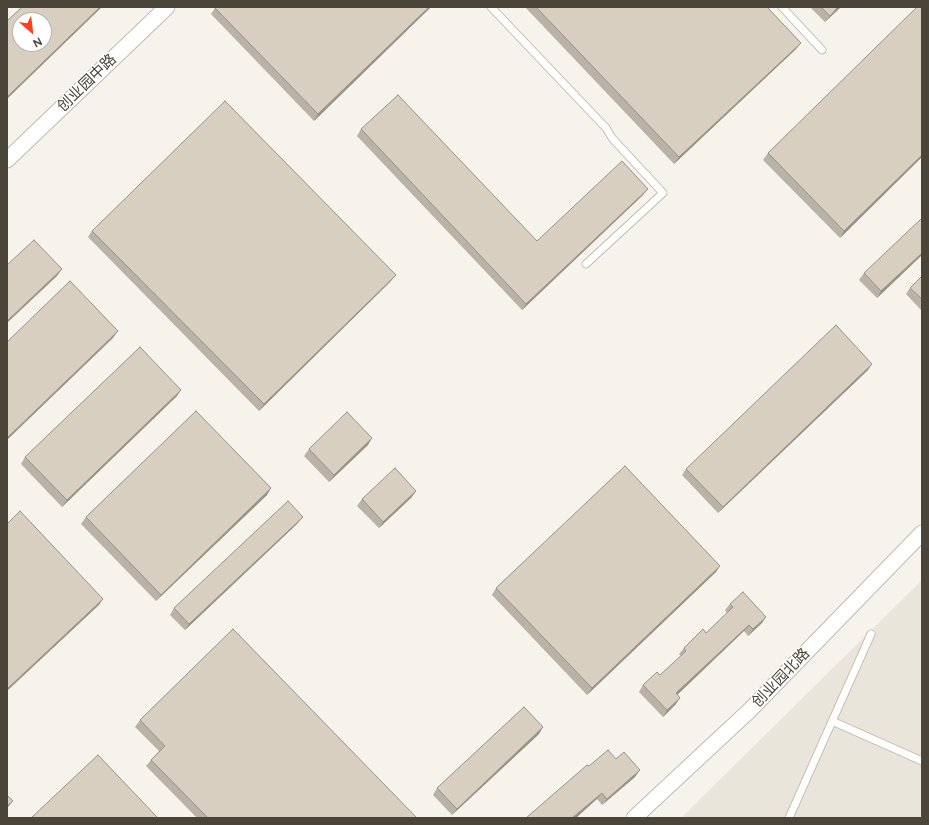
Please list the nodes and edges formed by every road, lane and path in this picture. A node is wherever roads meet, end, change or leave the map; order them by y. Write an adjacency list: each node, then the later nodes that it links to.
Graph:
1 (167, 7): 5 (street, 创业园中路)
2 (491, 7): 6 (lane)
3 (782, 7): 4 (lane)
4 (822, 50)
5 (7, 160)
6 (586, 264)
7 (922, 532): 11 (street, 创业园北路)
8 (871, 634): 9 (lane)
9 (832, 722): 10 (lane); 12 (lane)
10 (922, 762)
11 (634, 818)
12 (789, 818)

